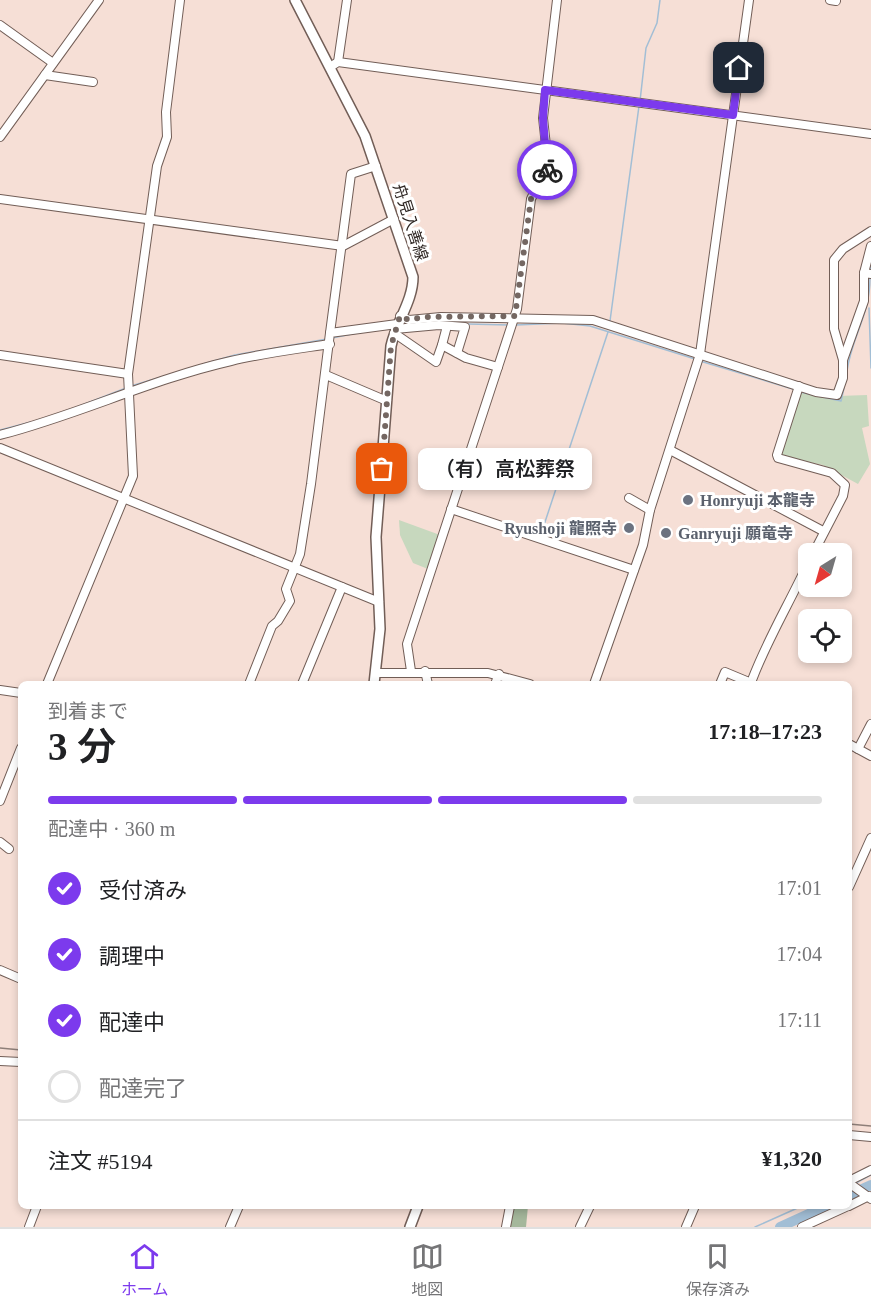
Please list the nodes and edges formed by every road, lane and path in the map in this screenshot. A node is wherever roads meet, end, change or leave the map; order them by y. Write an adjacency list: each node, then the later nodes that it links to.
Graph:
1 (99, 0): 8 (street)
2 (180, 0): 18 (street)
3 (295, 0): 9 (main road, 舟見入善線)
4 (347, 0): 9 (street)
5 (557, 0): 12 (street)
6 (749, 0): 13 (street)
7 (0, 25): 8 (street)
8 (53, 63): 10 (street)
9 (334, 65): 12 (street); 16 (main road, 舟見入善線)
10 (45, 75): 11 (street); 15 (street)
11 (93, 82)
12 (545, 90): 13 (street); 24 (street)
13 (733, 115): 14 (street); 31 (street)
14 (871, 134)
15 (0, 137)
16 (376, 166): 19 (main road, 舟見入善線); 21 (street)
17 (0, 199): 18 (street)
18 (150, 219): 21 (street); 35 (street)
19 (394, 219): 21 (street); 25 (main road, 舟見入善線)
20 (871, 231): 33 (street)
21 (343, 246): 27 (street)
22 (871, 246): 23 (street)
23 (868, 273): 33 (street)
24 (515, 316): 25 (street); 31 (street); 34 (street)
25 (396, 326): 26 (street); 27 (street); 29 (street); 39 (main road, 舟見入善線)
26 (447, 326): 29 (street); 30 (street)
27 (330, 333): 28 (street)
28 (330, 344): 36 (street); 38 (street)
29 (442, 345): 30 (street)
30 (457, 353): 34 (street)
31 (700, 354): 37 (street); 42 (street)
32 (0, 355): 35 (street)
33 (843, 360): 37 (street)
34 (498, 367): 45 (street)
35 (128, 374): 38 (street)
36 (326, 375): 39 (street); 49 (street)
37 (799, 386): 47 (street)
38 (129, 392): 40 (street); 43 (street)
39 (387, 401): 53 (main road, 舟見入善線)
40 (0, 435)
41 (0, 448): 43 (street)
42 (670, 450): 46 (street); 47 (street)
43 (123, 498): 49 (street); 58 (street)
44 (629, 498): 46 (street)
45 (451, 509): 50 (street); 54 (street)
46 (650, 510): 50 (street)
47 (823, 531): 48 (street)
48 (818, 543)
49 (296, 567): 52 (street); 59 (street)
50 (634, 570): 65 (street)
51 (798, 585): 68 (street)
52 (342, 587): 53 (street); 60 (street)
53 (379, 602): 56 (main road, 舟見入善線)
54 (411, 671): 55 (street); 56 (street)
55 (425, 671): 57 (street); 62 (street)
56 (376, 673): 61 (main road, 舟見入善線)
57 (499, 674): 63 (street); 64 (street)
58 (48, 681)
59 (250, 681)
60 (303, 681)
61 (375, 681)
62 (427, 681)
63 (496, 681)
64 (521, 681)
65 (595, 681)
66 (721, 681): 67 (street)
67 (747, 681)
68 (750, 681)
69 (0, 690): 70 (street)
70 (18, 693)
71 (871, 724): 73 (street)
72 (852, 746): 73 (street)
73 (858, 749): 74 (street)
74 (871, 756)
75 (18, 764): 76 (street)
76 (0, 801)
77 (871, 838): 80 (street)
78 (0, 842): 79 (street)
79 (9, 849)
80 (852, 880)
81 (0, 970): 82 (street)
82 (18, 978)
83 (0, 1061): 84 (street)
84 (18, 1062)
85 (852, 1135): 86 (street)
86 (871, 1137)
87 (871, 1170): 88 (street)
88 (852, 1181)
89 (852, 1185): 90 (street)
90 (868, 1197): 91 (street)
91 (852, 1205)
92 (36, 1209): 99 (street)
93 (238, 1209): 100 (street)
94 (417, 1209): 101 (main road)
95 (509, 1209): 102 (street)
96 (589, 1209): 103 (street)
97 (693, 1209): 104 (street)
98 (842, 1209): 105 (street)
99 (29, 1227)
100 (230, 1227)
101 (410, 1227)
102 (506, 1227)
103 (580, 1227)
104 (686, 1227)
105 (802, 1227)

